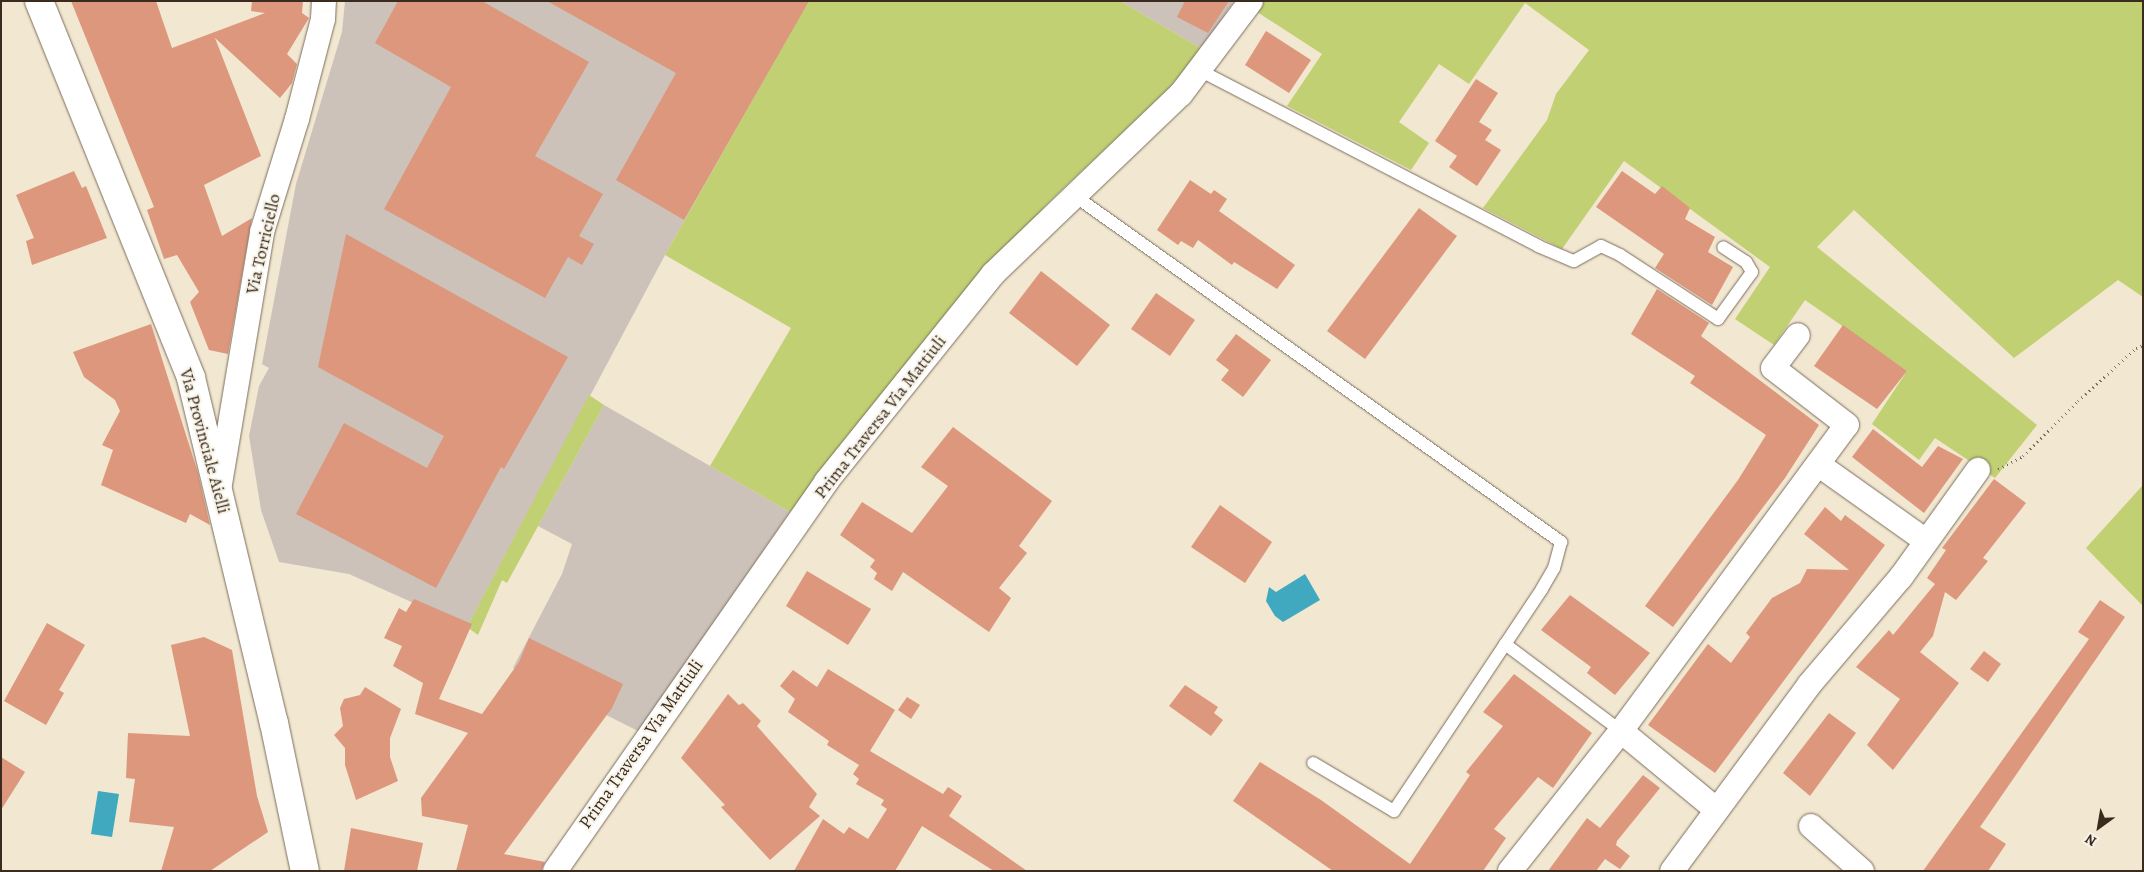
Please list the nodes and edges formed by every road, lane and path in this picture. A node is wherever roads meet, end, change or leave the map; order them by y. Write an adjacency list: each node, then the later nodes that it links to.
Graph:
1 (39, 1): 11 (street, Via Provinciale Aielli)
2 (324, 1): 11 (street, Via Torriciello)
3 (1251, 1): 4 (street, Prima Traversa Via Mattiuli)
4 (1200, 71): 5 (street, Prima Traversa Via Mattiuli); 6 (lane)
5 (1075, 196): 13 (lane); 19 (street, Prima Traversa Via Mattiuli)
6 (1723, 247)
7 (1798, 335): 9 (street)
8 (2143, 345): 10 (path)
9 (1819, 465): 12 (street); 14 (street)
10 (1978, 470): 12 (street)
11 (218, 492): 18 (street, Via Provinciale Aielli)
12 (1926, 541): 16 (street)
13 (1505, 644): 14 (lane); 15 (lane)
14 (1621, 731): 16 (street); 20 (street)
15 (1313, 763)
16 (1717, 810): 21 (street)
17 (1811, 826): 22 (street)
18 (305, 871)
19 (555, 871)
20 (1510, 871)
21 (1672, 871)
22 (1862, 871)

